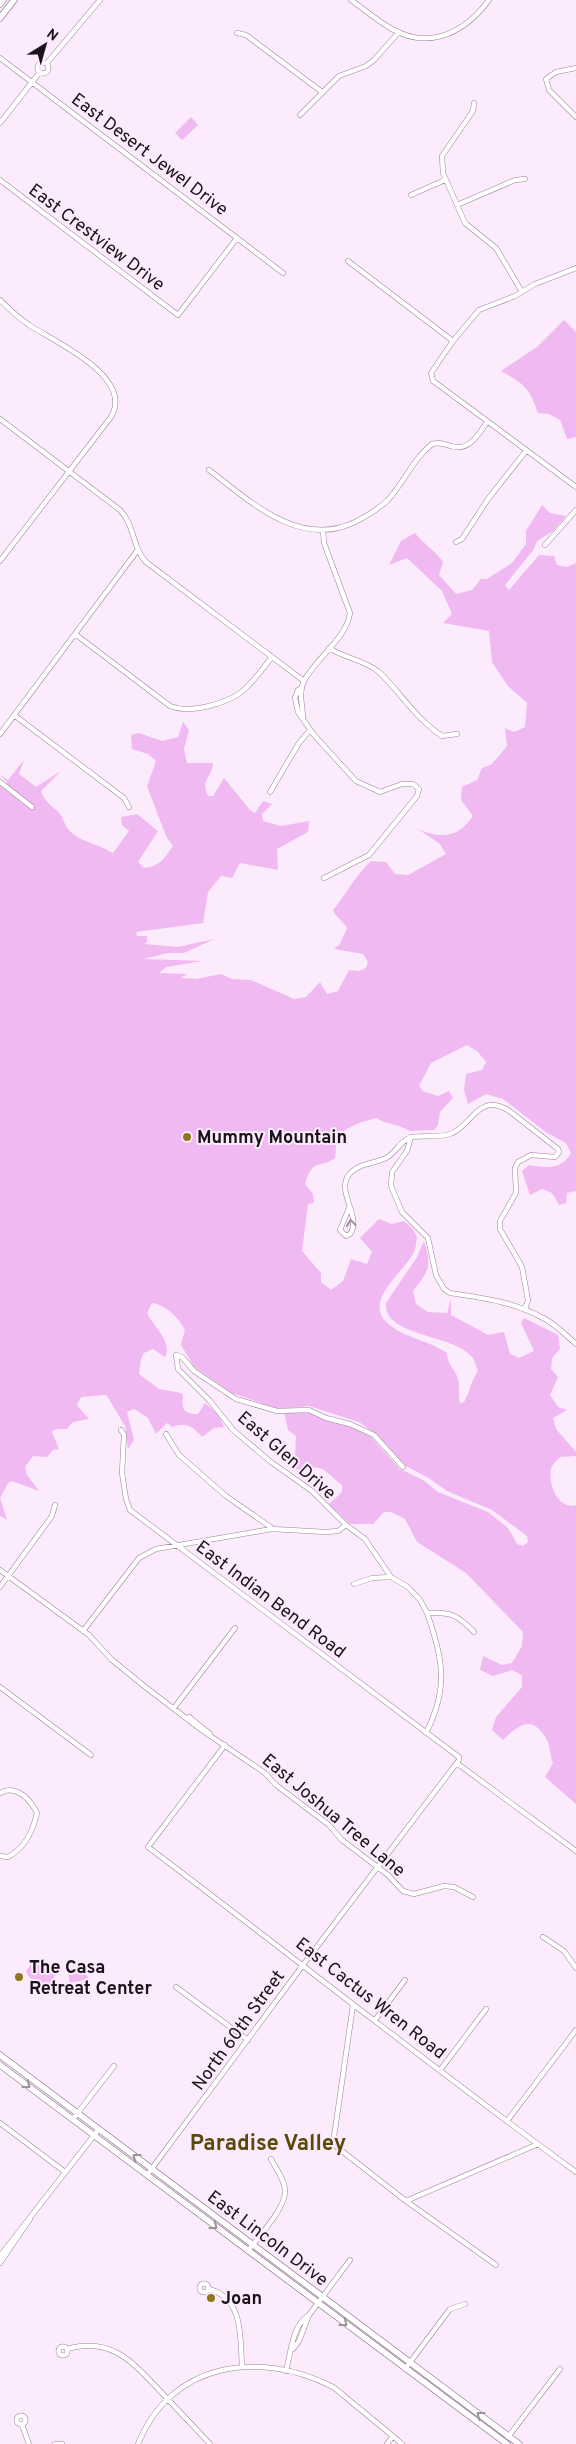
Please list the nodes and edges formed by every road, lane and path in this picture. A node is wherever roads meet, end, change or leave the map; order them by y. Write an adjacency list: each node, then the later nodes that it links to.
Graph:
1 (3, 0): 6 (main road)
2 (14, 0): 7 (main road)
3 (100, 0): 11 (street)
4 (351, 0): 9 (street)
5 (489, 0): 9 (street)
6 (0, 4)
7 (0, 18)
8 (237, 32): 15 (street)
9 (399, 32): 15 (street)
10 (0, 58): 14 (street, East Desert Jewel Drive)
11 (47, 63): 13 (street); 13 (street)
12 (576, 68): 18 (street)
13 (40, 72): 14 (street)
14 (32, 82): 19 (street); 25 (street, East Desert Jewel Drive)
15 (322, 92): 17 (street)
16 (474, 103): 22 (street)
17 (300, 115)
18 (576, 117)
19 (0, 123)
20 (525, 179): 24 (street)
21 (0, 180): 25 (street, East Crestview Drive)
22 (445, 180): 23 (street); 24 (street)
23 (411, 195)
24 (457, 205): 29 (street)
25 (237, 238): 28 (street, East Desert Jewel Drive)
26 (348, 261): 31 (street)
27 (576, 268): 29 (street)
28 (284, 272)
29 (522, 292): 31 (street)
30 (0, 300): 36 (street)
31 (453, 341): 33 (street)
32 (0, 419): 36 (street)
33 (487, 422): 34 (street); 39 (street)
34 (526, 451): 37 (street); 40 (street)
35 (209, 470): 39 (street)
36 (69, 471): 42 (street); 43 (street)
37 (576, 487)
38 (576, 510): 41 (street)
39 (323, 530): 45 (street)
40 (456, 542)
41 (545, 545)
42 (137, 551): 44 (street); 46 (street)
43 (0, 561)
44 (75, 634): 46 (street); 48 (street)
45 (329, 648): 47 (street); 51 (street)
46 (272, 657): 47 (street)
47 (304, 681): 49 (street)
48 (14, 715): 50 (street); 55 (street)
49 (310, 730): 53 (street); 56 (street)
50 (0, 734)
51 (458, 734)
52 (0, 782): 54 (street)
53 (270, 792)
54 (32, 807)
55 (129, 807)
56 (324, 878)
57 (410, 1137): 58 (street); 59 (street); 59 (street)
58 (349, 1208): 58 (street, one-way to 58)
59 (525, 1309): 60 (street)
60 (576, 1344)
61 (121, 1430): 67 (street, East Indian Bend Road)
62 (166, 1434): 66 (street)
63 (403, 1467): 65 (street, East Glen Drive)
64 (55, 1505): 69 (street)
65 (346, 1525): 66 (street); 70 (street, East Glen Drive)
66 (272, 1529): 67 (street)
67 (176, 1545): 75 (street); 79 (street, East Indian Bend Road)
68 (0, 1570): 69 (street, East Joshua Tree Lane)
69 (8, 1576): 72 (street); 75 (street, East Joshua Tree Lane)
70 (391, 1577): 71 (street); 73 (street, East Glen Drive)
71 (354, 1584)
72 (0, 1587)
73 (427, 1613): 76 (street); 79 (street, East Glen Drive)
74 (235, 1628): 78 (street)
75 (83, 1631): 78 (street, East Joshua Tree Lane)
76 (474, 1632)
77 (0, 1687): 81 (street)
78 (174, 1708): 80 (street, East Joshua Tree Lane)
79 (426, 1733): 82 (street, East Indian Bend Road)
80 (225, 1745): 86 (street, East Joshua Tree Lane); 89 (street, East Cactus Wren Road)
81 (91, 1755)
82 (459, 1761): 84 (street, East Indian Bend Road); 86 (street, North 60th Street)
83 (0, 1793): 85 (street)
84 (576, 1851)
85 (0, 1856)
86 (378, 1867): 87 (street, East Joshua Tree Lane); 89 (street, North 60th Street)
87 (473, 1897)
88 (543, 1937): 90 (street)
89 (303, 1965): 93 (street, East Cactus Wren Road); 97 (street, North 60th Street)
90 (576, 1968)
91 (405, 1980): 95 (street)
92 (176, 1986): 97 (street)
93 (353, 2005): 95 (street, East Cactus Wren Road); 114 (street)
94 (486, 2009): 101 (street)
95 (375, 2020): 101 (street, East Cactus Wren Road)
96 (576, 2030): 104 (street)
97 (248, 2040): 110 (street, North 60th Street)
98 (0, 2055): 102 (main road, East Lincoln Drive)
99 (0, 2064): 103 (main road, East Lincoln Drive, one-way to 103)
100 (114, 2066): 102 (street)
101 (441, 2070): 104 (street, East Cactus Wren Road)
102 (78, 2114): 103 (street); 106 (main road, East Lincoln Drive)
103 (73, 2119): 107 (main road, East Lincoln Drive)
104 (508, 2121): 108 (street, East Cactus Wren Road)
105 (0, 2123): 111 (street)
106 (99, 2129): 107 (street); 110 (main road, East Lincoln Drive, one-way to 106)
107 (94, 2135): 111 (street); 113 (main road, East Lincoln Drive)
108 (538, 2144): 112 (street, East Cactus Wren Road); 114 (street)
109 (272, 2159): 118 (street)
110 (152, 2169): 113 (street, North 60th Street); 115 (main road, East Lincoln Drive)
111 (65, 2172): 117 (street)
112 (576, 2172)
113 (147, 2175): 116 (main road, East Lincoln Drive)
114 (406, 2201): 123 (street)
115 (197, 2203): 116 (main road); 118 (main road, East Lincoln Drive)
116 (192, 2209): 119 (main road, East Lincoln Drive, one-way to 119)
117 (32, 2215): 120 (street); 122 (street)
118 (253, 2245): 119 (street); 125 (main road, East Lincoln Drive)
119 (248, 2251): 126 (main road, East Lincoln Drive)
120 (0, 2256)
121 (350, 2260): 125 (street)
122 (0, 2264)
123 (496, 2265)
124 (209, 2289): 130 (street)
125 (322, 2297): 126 (street); 129 (main road, East Lincoln Drive)
126 (318, 2303): 131 (main road, East Lincoln Drive, one-way to 131); 133 (street)
127 (465, 2304): 129 (street)
128 (68, 2349): 134 (street)
129 (410, 2362): 131 (street); 137 (main road, East Lincoln Drive, one-way to 129)
130 (242, 2366): 133 (street); 134 (street)
131 (405, 2368): 138 (main road, East Lincoln Drive)
132 (560, 2368): 137 (street)
133 (286, 2370): 136 (street)
134 (168, 2399): 142 (street); 143 (street)
135 (22, 2425): 139 (street)
136 (393, 2436): 144 (street); 145 (street)
137 (509, 2436): 138 (street); 146 (main road, East Lincoln Drive)
138 (506, 2443)
139 (29, 2444)
140 (55, 2444): 141 (street)
141 (62, 2444)
142 (138, 2444)
143 (210, 2444)
144 (386, 2444)
145 (402, 2444)
146 (519, 2444)

